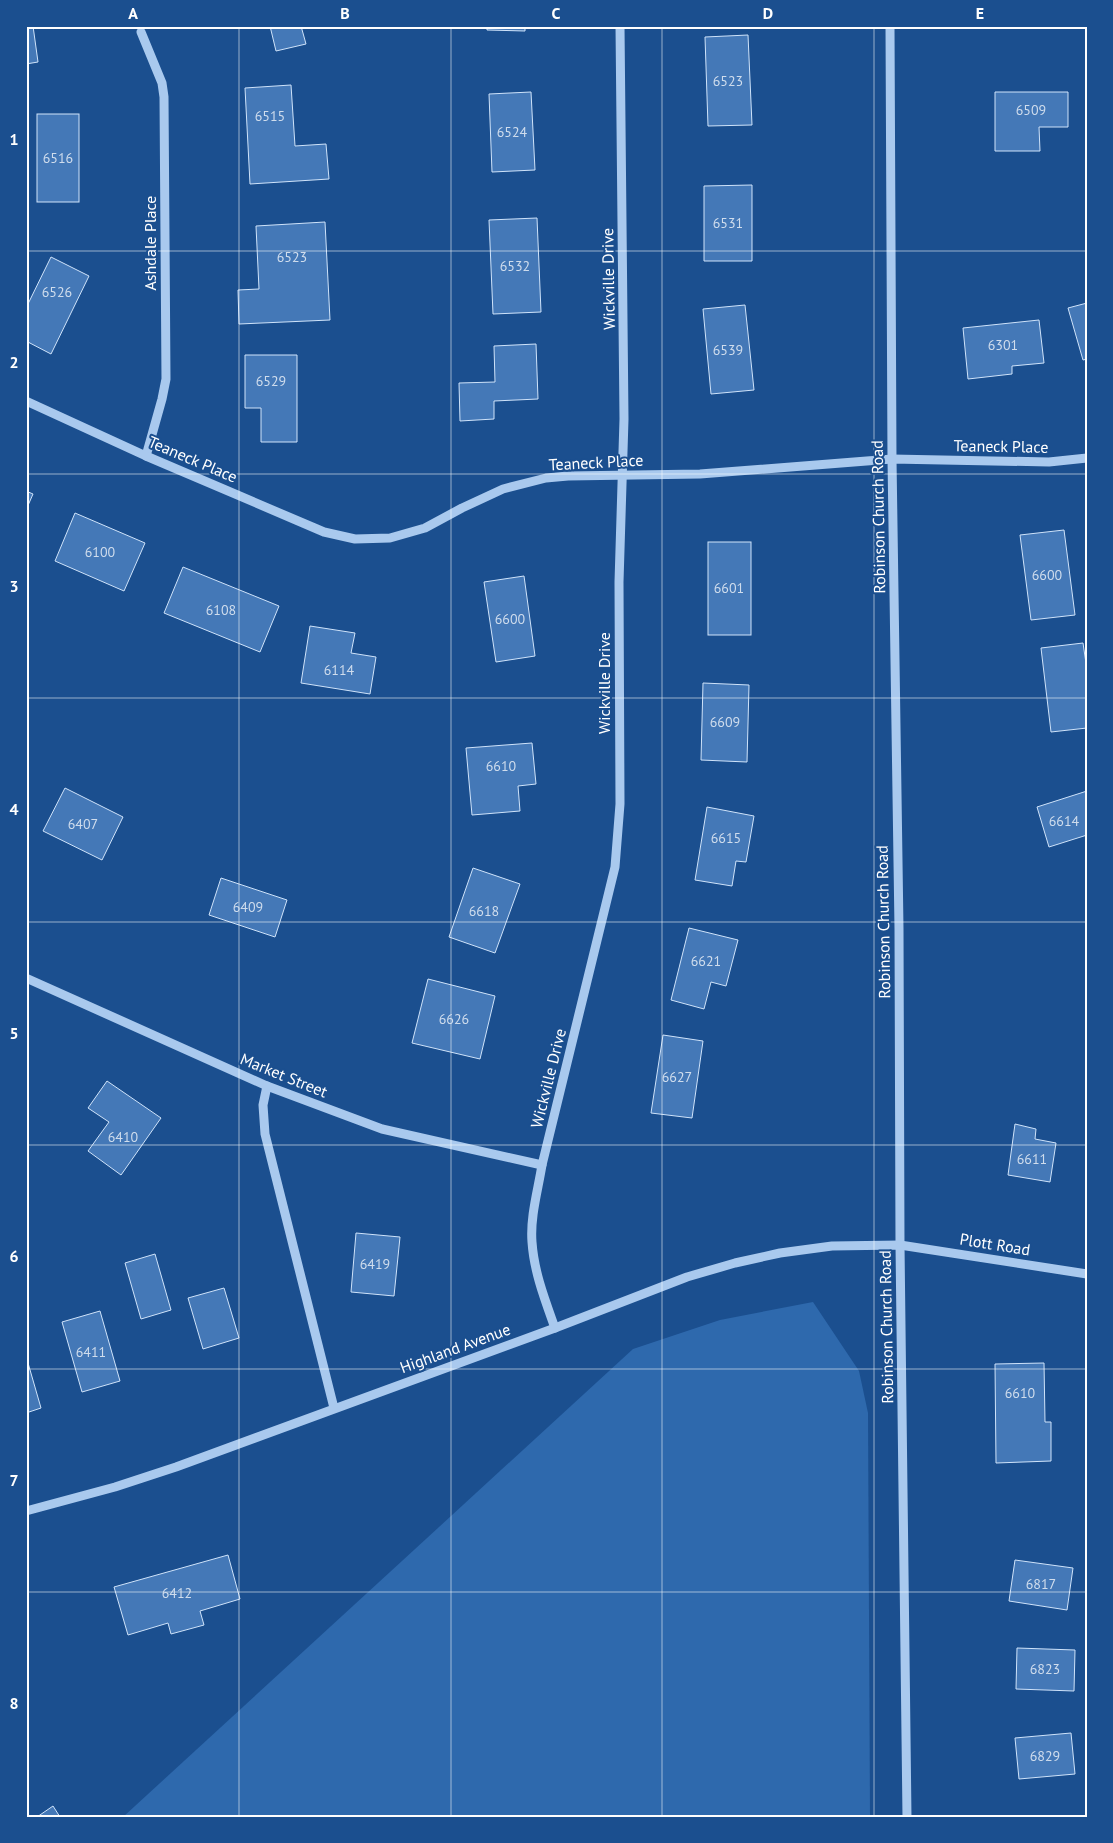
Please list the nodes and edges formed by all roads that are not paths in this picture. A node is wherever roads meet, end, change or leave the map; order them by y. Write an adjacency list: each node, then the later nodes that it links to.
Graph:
1 (620, 26): 8 (street, Wickville Drive)
2 (890, 26): 7 (street, Robinson Church Road)
3 (142, 32): 5 (street, Ashdale Place)
4 (26, 401): 5 (street, Teaneck Place)
5 (146, 456): 8 (street, Teaneck Place)
6 (1087, 458): 7 (street, Teaneck Place)
7 (892, 460): 8 (street, Teaneck Place); 12 (street, Robinson Church Road)
8 (622, 475): 11 (street, Wickville Drive)
9 (26, 978): 10 (street, Market Street)
10 (267, 1086): 11 (street, Market Street); 15 (street)
11 (542, 1165): 14 (street, Wickville Drive)
12 (900, 1245): 13 (street, Plott Road); 14 (street, Highland Avenue); 17 (street, Robinson Church Road)
13 (1087, 1274)
14 (554, 1328): 15 (street, Highland Avenue)
15 (334, 1408): 16 (street, Highland Avenue)
16 (26, 1511)
17 (908, 1817)

